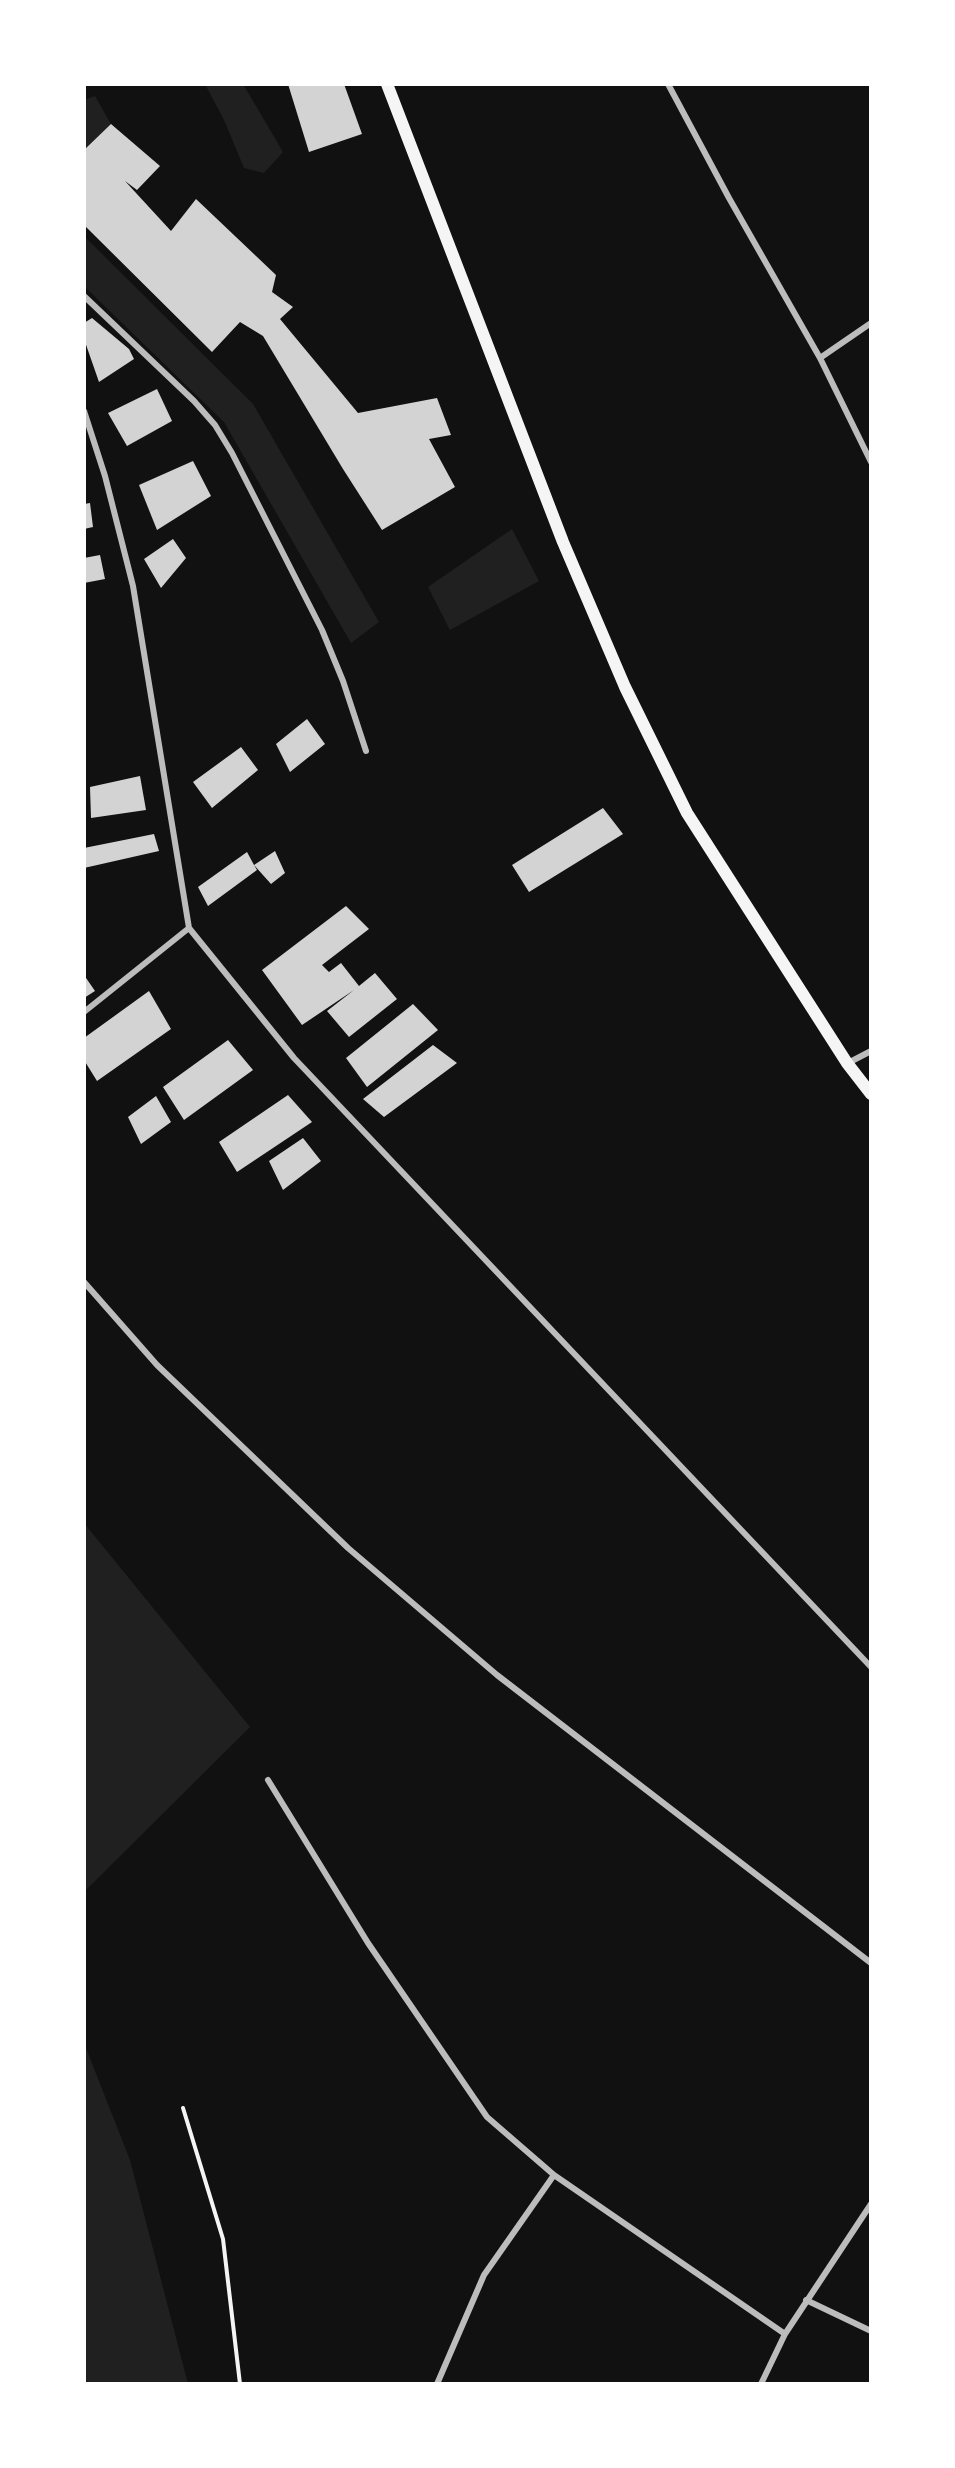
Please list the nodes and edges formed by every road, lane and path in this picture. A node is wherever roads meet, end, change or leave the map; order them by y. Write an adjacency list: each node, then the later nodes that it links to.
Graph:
1 (387, 84): 12 (main road)
2 (668, 84): 5 (street)
3 (84, 296): 8 (street)
4 (871, 322): 5 (street)
5 (820, 358): 7 (street)
6 (84, 411): 9 (street)
7 (871, 462)
8 (366, 751)
9 (189, 928): 10 (street); 15 (street)
10 (84, 1012)
11 (871, 1051): 12 (street)
12 (847, 1063): 13 (main road)
13 (871, 1094)
14 (84, 1282): 17 (street)
15 (871, 1667)
16 (268, 1780): 19 (street)
17 (871, 1963)
18 (183, 2108): 24 (path)
19 (554, 2175): 23 (street); 25 (street)
20 (871, 2204): 21 (street)
21 (806, 2300): 22 (street); 23 (street)
22 (871, 2331)
23 (785, 2334): 26 (street)
24 (240, 2384)
25 (437, 2384)
26 (761, 2384)

